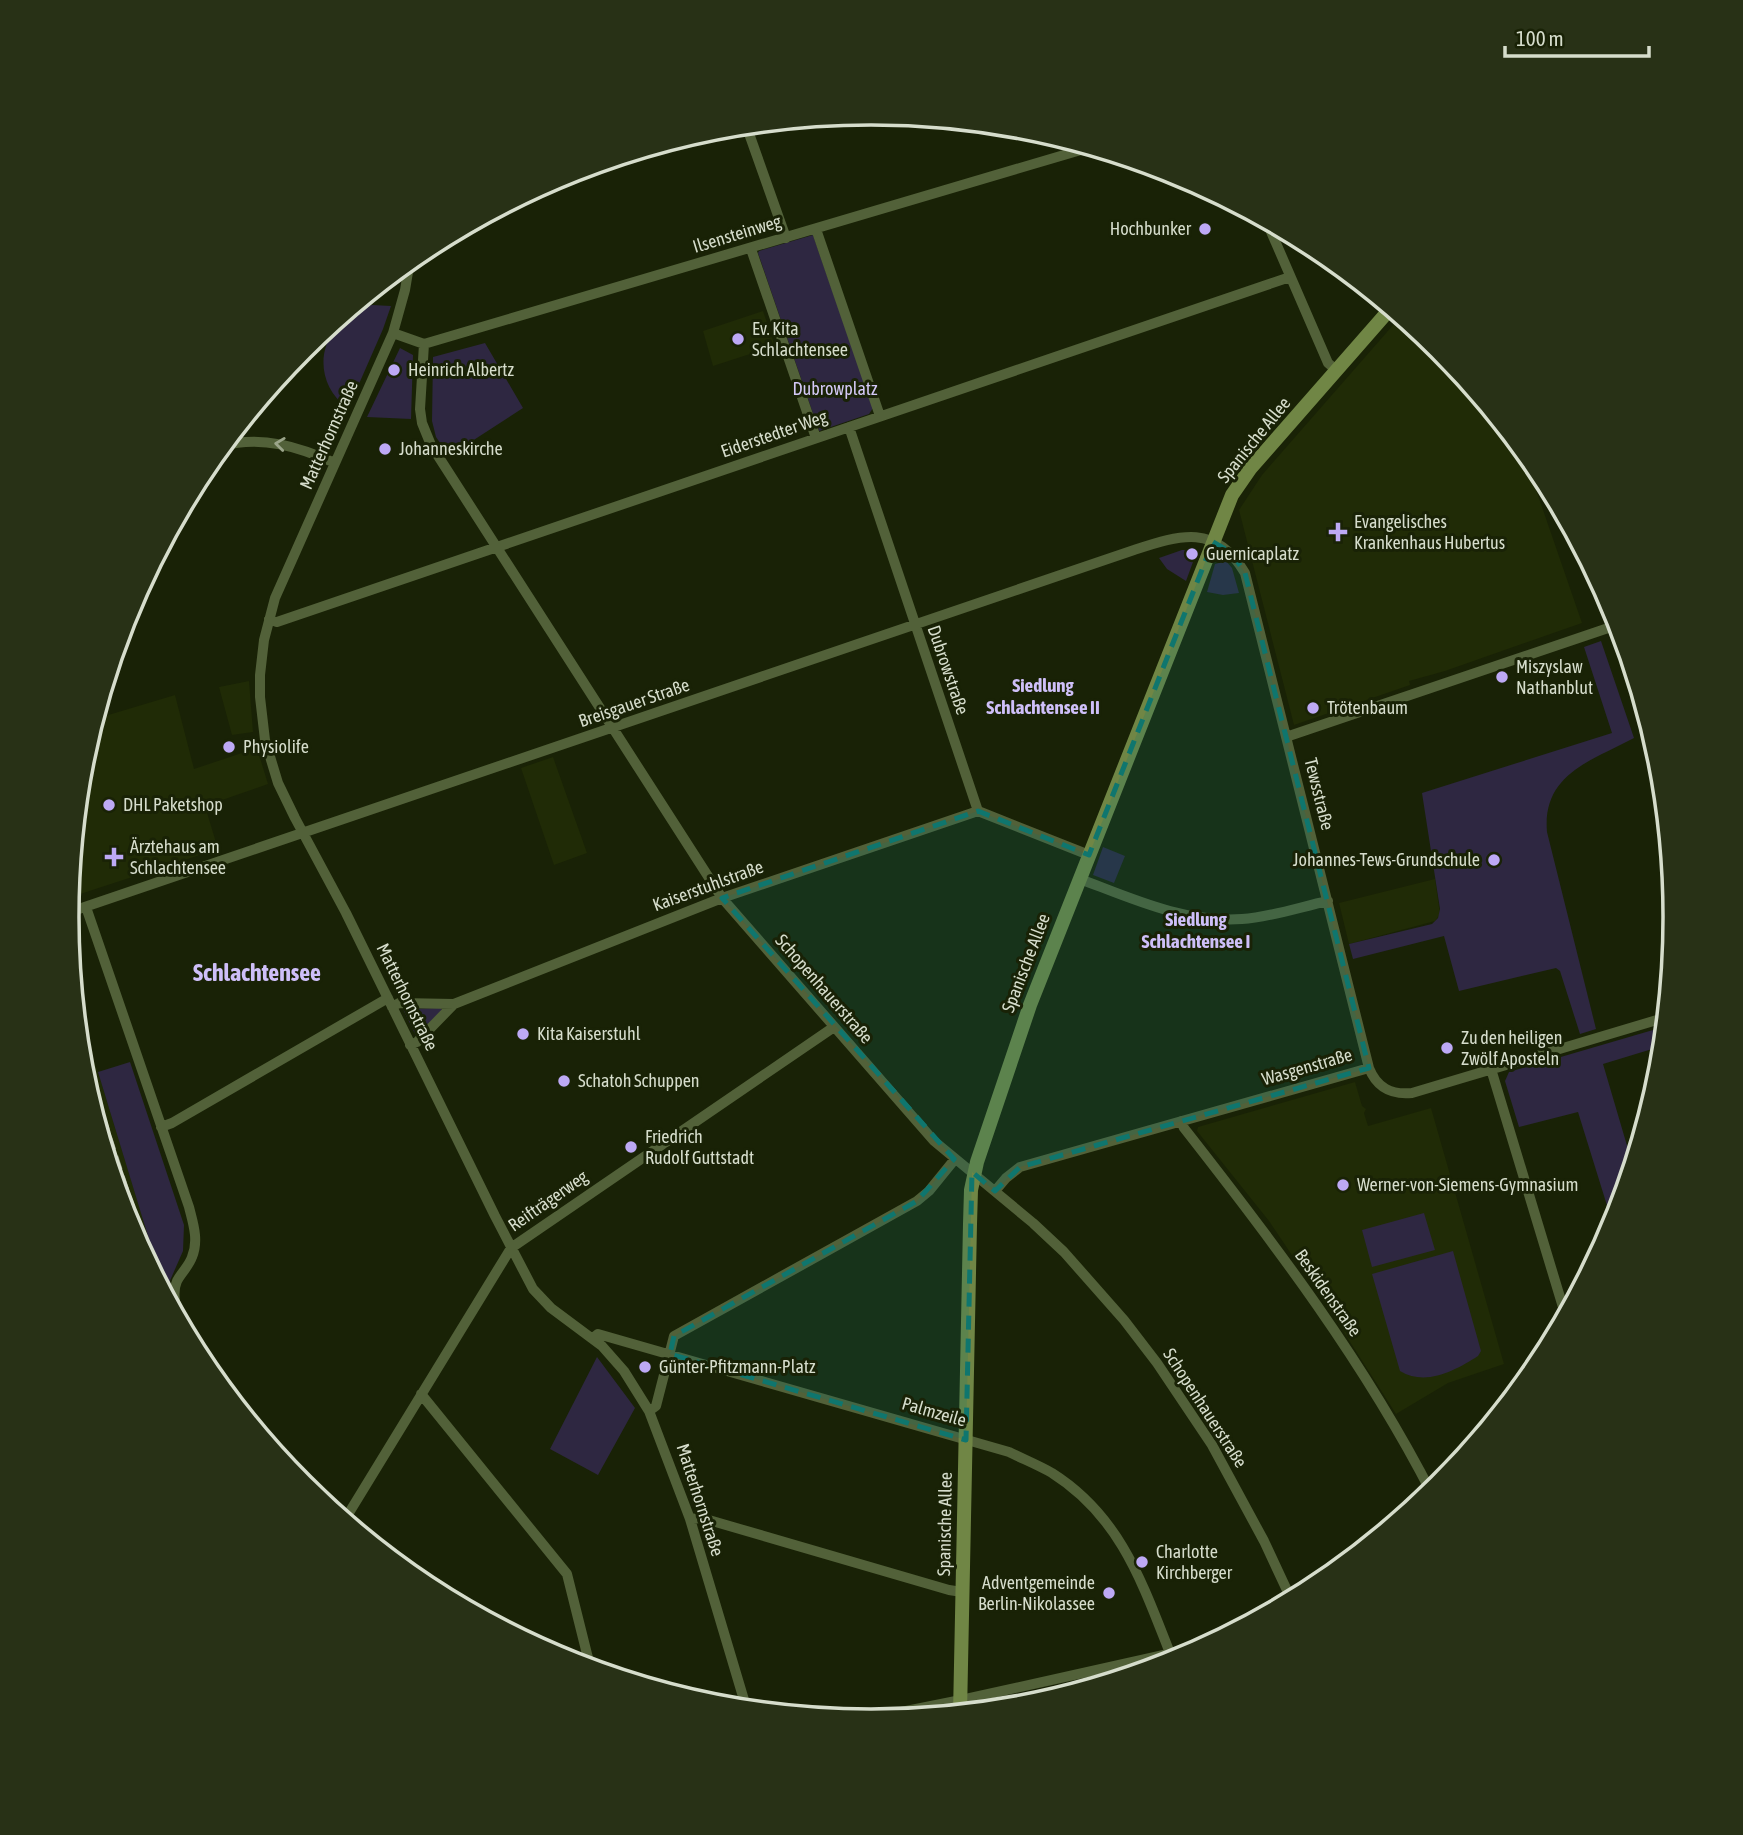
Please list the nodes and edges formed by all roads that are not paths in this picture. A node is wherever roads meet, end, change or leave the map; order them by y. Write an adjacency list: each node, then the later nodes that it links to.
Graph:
1 (750, 135): 5 (street)
2 (1075, 152): 3 (street, Ilsensteinweg)
3 (817, 229): 5 (street, Ilsensteinweg); 13 (street)
4 (1272, 233): 8 (street)
5 (786, 238): 6 (street, Ilsensteinweg)
6 (751, 249): 11 (street, Ilsensteinweg); 15 (street)
7 (407, 275): 10 (street, Matterhornstraße)
8 (1290, 277): 12 (street); 13 (street, Eiderstedter Weg)
9 (1386, 314): 12 (main road, Spanische Allee)
10 (393, 333): 11 (street); 17 (street, Matterhornstraße)
11 (424, 344): 19 (street, Schopenhauerstraße)
12 (1336, 370): 18 (main road, Spanische Allee)
13 (880, 416): 14 (street, Eiderstedter Weg)
14 (849, 427): 15 (street, Eiderstedter Weg); 21 (street, Dubrowstraße)
15 (816, 438): 19 (street, Eiderstedter Weg)
16 (236, 445): 17 (street, one-way to 16)
17 (335, 463): 20 (street, Matterhornstraße)
18 (1213, 542): 21 (street, Breisgauer Straße); 24 (street, Tewsstraße); 27 (main road, Spanische Allee)
19 (497, 547): 20 (street, Eiderstedter Weg); 23 (street, Schopenhauerstraße)
20 (269, 619): 26 (street, Matterhornstraße)
21 (914, 625): 23 (street, Breisgauer Straße); 25 (street, Dubrowstraße)
22 (1609, 628): 24 (street)
23 (613, 728): 26 (street, Breisgauer Straße); 29 (street, Schopenhauerstraße)
24 (1286, 737): 30 (street, Tewsstraße)
25 (978, 811): 27 (street); 29 (street, Kaiserstuhlstraße)
26 (303, 834): 31 (street, Breisgauer Straße); 33 (street, Matterhornstraße)
27 (1089, 855): 28 (main road, Spanische Allee)
28 (1080, 879): 30 (street); 43 (main road, Spanische Allee)
29 (722, 898): 34 (street, Kaiserstuhlstraße); 36 (street, Schopenhauerstraße)
30 (1328, 901): 38 (street, Tewsstraße)
31 (86, 907): 32 (street, Breisgauer Straße); 41 (street)
32 (79, 909)
33 (390, 1002): 34 (street, Kaiserstuhlstraße); 37 (street, Matterhornstraße); 41 (street, Kaiserstuhlstraße)
34 (454, 1004): 37 (street, Kaiserstuhlstraße)
35 (1657, 1023): 39 (street, Wasgenstraße)
36 (834, 1027): 42 (street, Schopenhauerstraße); 45 (street, Reifträgerweg)
37 (410, 1045): 45 (street, Matterhornstraße)
38 (1369, 1068): 39 (street, Wasgenstraße); 40 (street, Wasgenstraße)
39 (1491, 1069): 47 (street)
40 (1181, 1121): 44 (street, Wasgenstraße); 53 (street, Beskidenstraße)
41 (162, 1127): 46 (street)
42 (955, 1160): 43 (street, Schopenhauerstraße); 49 (street)
43 (975, 1174): 44 (street, Schopenhauerstraße); 52 (main road, Spanische Allee)
44 (995, 1191): 57 (street, Schopenhauerstraße)
45 (511, 1248): 48 (street, Matterhornstraße); 50 (street, Reifträgerweg)
46 (174, 1294)
47 (1562, 1305)
48 (593, 1338): 49 (street, Palmzeile); 51 (street, Matterhornstraße)
49 (670, 1354): 51 (street); 52 (street, Palmzeile)
50 (421, 1394): 54 (street, Reifträgerweg); 60 (street)
51 (649, 1410): 55 (street, Matterhornstraße)
52 (966, 1440): 56 (main road, Spanische Allee); 58 (street, Palmzeile)
53 (1426, 1484)
54 (349, 1514)
55 (690, 1519): 56 (street); 61 (street, Matterhornstraße)
56 (962, 1592): 63 (main road, Spanische Allee)
57 (1288, 1592)
58 (1170, 1652)
59 (1159, 1656): 62 (street)
60 (588, 1657)
61 (744, 1699)
62 (979, 1702)
63 (961, 1705)

